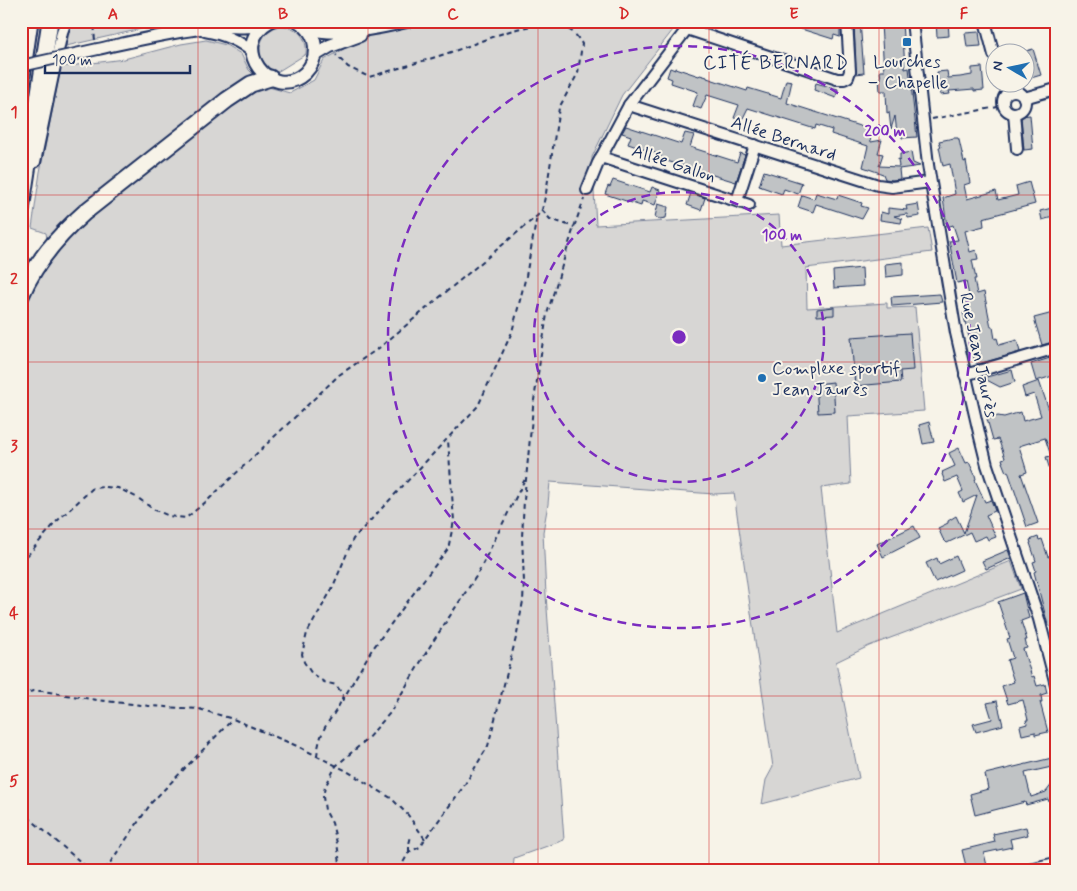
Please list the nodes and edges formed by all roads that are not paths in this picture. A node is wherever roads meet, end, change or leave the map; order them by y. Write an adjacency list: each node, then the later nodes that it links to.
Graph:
1 (23, 21): 15 (highway)
2 (30, 21): 20 (highway)
3 (50, 21): 34 (highway)
4 (66, 21): 34 (street)
5 (407, 21): 12 (main road)
6 (847, 21): 11 (street)
7 (912, 21): 30 (street, Rue Jean Jaurès)
8 (985, 21): 14 (street)
9 (266, 24): 13 (street); 16 (main road)
10 (302, 24): 12 (main road); 17 (main road)
11 (690, 25): 25 (street)
12 (384, 26): 17 (main road)
13 (194, 30): 16 (street); 18 (street, bridge)
14 (991, 42)
15 (21, 48)
16 (252, 52): 19 (main road)
17 (315, 56): 19 (main road)
18 (21, 66)
19 (270, 78): 35 (highway)
20 (21, 83)
21 (1056, 89): 24 (street)
22 (1005, 92): 26 (street)
23 (1019, 92): 24 (street)
24 (1024, 98): 26 (street)
25 (629, 105): 27 (street, Allée Bernard); 29 (street)
26 (1014, 113): 28 (street)
27 (755, 145): 30 (street, Allée Bernard); 32 (street)
28 (1017, 149)
29 (601, 157): 31 (street); 32 (street, Allée Gallon)
30 (930, 182): 37 (street, Rue Jean Jaurès)
31 (587, 190)
32 (736, 200): 33 (street, Allée Gallon)
33 (750, 205)
34 (21, 209)
35 (21, 296)
36 (1056, 348): 37 (street)
37 (966, 375): 38 (street, Rue Jean Jaurès)
38 (1051, 641): 39 (street, Rue Jean Jaurès)
39 (1056, 685)
40 (1056, 862): 41 (street)
41 (1024, 870)

